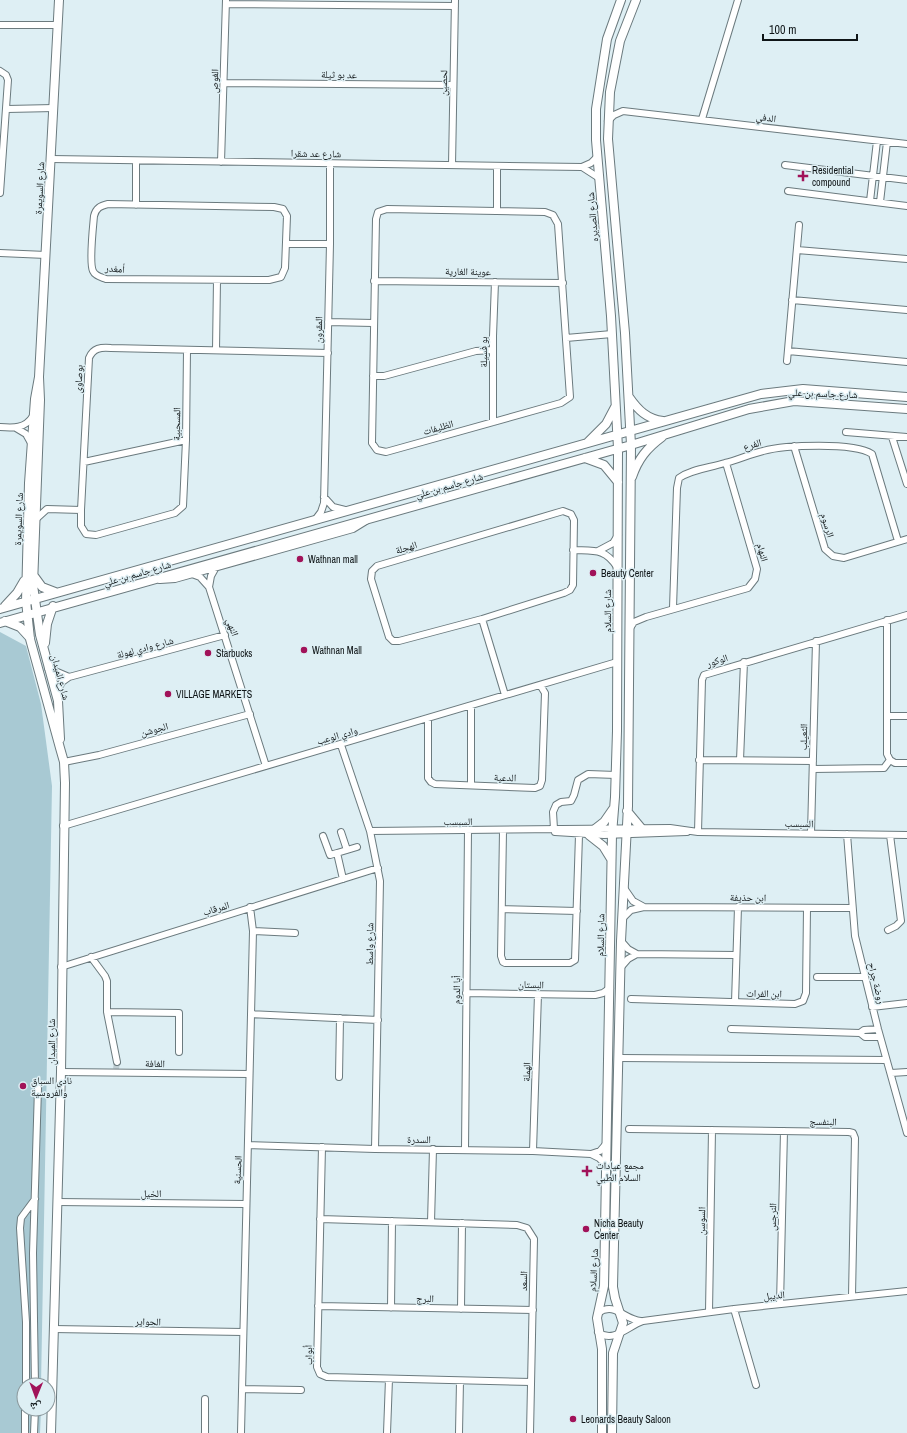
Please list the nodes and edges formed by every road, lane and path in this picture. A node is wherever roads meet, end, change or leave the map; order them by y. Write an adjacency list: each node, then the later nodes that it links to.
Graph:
1 (59, 0): 8 (street, شارع السويمرة)
2 (621, 0): 21 (street, شارع الصديره)
3 (636, 0): 12 (street)
4 (738, 0): 16 (street)
5 (226, 2): 6 (street); 10 (street, الغوص)
6 (455, 3): 11 (street, لحصين)
7 (0, 25): 8 (street)
8 (58, 25): 13 (street, شارع السويمرة)
9 (0, 71): 14 (street)
10 (225, 83): 11 (street, عد بو ثيلة); 24 (street, الغوص)
11 (453, 85): 27 (street, لحصين)
12 (609, 100): 15 (street); 17 (street)
13 (54, 108): 14 (street); 22 (street, شارع السويمرة)
14 (6, 109): 35 (street)
15 (623, 111): 16 (street, الدفي); 17 (street)
16 (702, 120): 18 (street, الدفي)
17 (608, 121): 67 (street)
18 (877, 141): 19 (street, الدفي); 30 (street)
19 (887, 142): 20 (street, الدفي); 31 (street)
20 (907, 144)
21 (597, 157): 29 (street); 32 (street, شارع الصديره)
22 (51, 159): 23 (street, شارع عد شقرا); 46 (street, شارع السويمرة)
23 (136, 161): 24 (street, شارع عد شقرا); 38 (street)
24 (221, 162): 25 (street, شارع عد شقرا)
25 (330, 164): 27 (street, شارع عد شقرا); 43 (street, المقرون)
26 (785, 165): 30 (street)
27 (452, 166): 28 (street, شارع عد شقرا)
28 (498, 166): 29 (street, شارع عد شقرا); 40 (street)
29 (582, 167): 32 (street)
30 (873, 176): 31 (street); 36 (street)
31 (883, 177): 33 (street); 37 (street)
32 (599, 178): 56 (street, شارع الصديره)
33 (907, 180)
34 (788, 191): 36 (street)
35 (0, 193)
36 (870, 201): 37 (street)
37 (880, 202): 39 (street)
38 (136, 205): 42 (street, أمغدر); 48 (street, أمغدر)
39 (907, 206)
40 (497, 211): 49 (street, الظليفات); 51 (street, الظليفات)
41 (799, 225): 44 (street)
42 (286, 244): 43 (street); 48 (street, أمغدر)
43 (330, 244): 54 (street, المقرون)
44 (797, 250): 47 (street); 52 (street)
45 (0, 253): 46 (street)
46 (46, 255): 66 (street, شارع السويمرة)
47 (907, 259)
48 (217, 280): 59 (street)
49 (374, 280): 50 (street, عوينة الغارية); 55 (street, الظليفات)
50 (495, 282): 51 (street, عوينة الغارية); 60 (street, بو فسيلة)
51 (563, 283): 57 (street, الظليفات)
52 (792, 300): 53 (street); 61 (street)
53 (907, 310)
54 (328, 322): 55 (street); 62 (street, المقرون)
55 (373, 323): 65 (street, الظليفات)
56 (612, 334): 57 (street); 69 (street, شارع الصديره)
57 (566, 338): 72 (street, الظليفات)
58 (187, 350): 59 (street, بوصاوى); 82 (street, المسحبية); 89 (street, بوصاوى)
59 (216, 350): 62 (street, بوصاوى)
60 (492, 350): 65 (street); 72 (street, بو فسيلة)
61 (788, 351): 63 (street); 64 (street)
62 (328, 353): 94 (street, المقرون)
63 (787, 361)
64 (907, 362)
65 (373, 376): 72 (street, الظليفات)
66 (39, 377): 71 (street, شارع السويمرة); 95 (street, شارع السويمرة)
67 (629, 397): 73 (street); 76 (street)
68 (907, 397): 73 (street, شارع جاسم بن علي)
69 (616, 404): 79 (street, شارع الصديره); 84 (street)
70 (907, 409): 78 (street, شارع جاسم بن علي)
71 (33, 416): 75 (street); 83 (street, شارع السويمرة)
72 (493, 422)
73 (666, 422): 76 (street, شارع جاسم بن علي)
74 (0, 427): 75 (street)
75 (16, 428): 83 (street)
76 (630, 432): 79 (street, شارع جاسم بن علي); 85 (street)
77 (846, 432): 80 (street)
78 (668, 433): 85 (street, شارع جاسم بن علي); 91 (street)
79 (618, 435): 84 (street, شارع جاسم بن علي); 87 (street, شارع السلام)
80 (892, 437): 81 (street); 93 (street)
81 (907, 437)
82 (186, 440): 89 (street); 96 (street, المسحبية)
83 (32, 444): 110 (street, شارع السويمرة)
84 (586, 444): 99 (street, شارع جاسم بن علي)
85 (630, 445): 87 (street, شارع جاسم بن علي); 91 (street)
86 (794, 446): 90 (street, الفرع); 105 (street, الفرع); 105 (street, الرسوم)
87 (618, 448): 88 (street, شارع جاسم بن علي); 92 (street, شارع السلام)
88 (582, 458): 92 (street); 100 (street, شارع جاسم بن علي)
89 (84, 462): 98 (street, بوصاوى)
90 (726, 463): 118 (street, الفرع); 118 (street, النهام)
91 (630, 481): 120 (street)
92 (618, 482): 103 (street, شارع السلام)
93 (907, 484)
94 (324, 497): 99 (street); 102 (street, المقرون)
95 (37, 498): 97 (street); 101 (street, شارع السويمرة)
96 (185, 500): 98 (street, بوصاوى)
97 (47, 509): 98 (street); 101 (street)
98 (81, 510)
99 (348, 511): 102 (street, شارع جاسم بن علي)
100 (369, 518): 109 (street); 112 (street, شارع جاسم بن علي)
101 (36, 519): 110 (street, شارع السويمرة)
102 (314, 520): 114 (street, شارع جاسم بن علي)
103 (618, 535): 107 (street); 108 (street, شارع السلام)
104 (907, 539): 105 (street, الرسوم)
105 (898, 541)
106 (573, 550): 107 (street); 125 (street, الهجلة); 125 (street, الهجلة)
107 (598, 551): 108 (street)
108 (617, 567): 133 (street, شارع السلام)
109 (216, 568): 111 (street); 113 (street)
110 (30, 574): 114 (street); 115 (street, شارع السويمرة); 116 (street, شارع السويمرة); 119 (street)
111 (192, 574): 112 (street); 113 (street)
112 (153, 579): 117 (street, شارع جاسم بن علي)
113 (209, 586): 129 (street, النهي)
114 (56, 592): 115 (street, شارع جاسم بن علي)
115 (35, 598): 116 (street, شارع جاسم بن علي); 121 (street, شارع السويمرة)
116 (26, 601): 119 (street, شارع جاسم بن علي); 122 (street, شارع السويمرة)
117 (53, 606): 121 (street, شارع جاسم بن علي); 132 (street)
118 (673, 608): 124 (street, النهام)
119 (1, 609)
120 (629, 609): 124 (street); 128 (street)
121 (36, 612): 122 (street, شارع جاسم بن علي); 132 (street, شارع الميدان)
122 (27, 614): 127 (street, شارع جاسم بن علي); 130 (street, شارع الميدان)
123 (907, 615): 126 (street, الوكور)
124 (646, 617): 128 (street, النهام)
125 (482, 619): 139 (street)
126 (887, 620): 131 (street, الوكور); 142 (street)
127 (3, 622): 130 (street)
128 (628, 629): 158 (street)
129 (225, 635): 136 (street, شارع وادي لهولة); 141 (street, النهي)
130 (30, 639): 146 (street, شارع الميدان)
131 (816, 641): 134 (street, الوكور); 150 (street, الثعيلب)
132 (44, 650): 135 (street, شارع الميدان)
133 (617, 662): 137 (street, وادي الوعب); 155 (street, شارع السلام)
134 (744, 662): 147 (street, الوكور); 148 (street)
135 (48, 668): 136 (street); 138 (street, شارع الميدان)
136 (69, 677): 138 (street)
137 (540, 685): 139 (street, وادي الوعب); 156 (street, الدعية)
138 (56, 693): 146 (street, شارع الميدان)
139 (505, 695): 140 (street, وادي الوعب)
140 (471, 706): 144 (street, وادي الوعب); 156 (street)
141 (250, 714): 151 (street, الجوشن); 153 (street, النهي)
142 (887, 716): 143 (street); 149 (street)
143 (907, 716)
144 (428, 718): 145 (street, وادي الوعب); 156 (street, الدعية)
145 (341, 745): 153 (street, وادي الوعب); 163 (street, شارع واسط)
146 (60, 748): 151 (street, شارع الميدان)
147 (699, 760): 148 (street); 171 (street, الوكور)
148 (740, 760): 150 (street)
149 (890, 760): 152 (street); 154 (street)
150 (813, 761): 154 (street, الثعيلب)
151 (64, 762): 159 (street, شارع الميدان)
152 (907, 763)
153 (266, 766): 159 (street, وادي الوعب)
154 (812, 768): 172 (street, الثعيلب)
155 (616, 775): 157 (street, شارع السلام); 160 (street)
156 (471, 785)
157 (614, 807): 168 (street); 169 (street, شارع السلام)
158 (627, 811): 162 (street); 170 (street)
159 (63, 826): 201 (street, شارع الميدان)
160 (554, 829): 165 (street, السبسب); 168 (street, السبسب)
161 (468, 830): 163 (street, السبسب); 164 (street, السبسب); 206 (street, أبا الدوم)
162 (642, 830): 166 (street, السبسب); 170 (street, السبسب)
163 (370, 831): 182 (street, شارع واسط)
164 (503, 831): 165 (street, السبسب); 190 (street)
165 (547, 831): 174 (street, السبسب)
166 (691, 831): 170 (street, السبسب); 171 (street, السبسب)
167 (341, 832): 179 (street)
168 (592, 832): 169 (street, السبسب); 174 (street, السبسب); 181 (street)
169 (612, 832): 170 (street, السبسب); 181 (street, شارع السلام)
170 (626, 832): 184 (street)
171 (698, 832): 172 (street, السبسب)
172 (811, 833): 173 (street, السبسب)
173 (847, 834): 175 (street, السبسب); 189 (street, روضة جراح)
174 (579, 835): 191 (street)
175 (890, 835): 176 (street, السبسب); 193 (street)
176 (907, 835)
177 (323, 836): 180 (street)
178 (357, 847): 179 (street)
179 (347, 850): 180 (street)
180 (337, 853): 183 (street)
181 (612, 862): 205 (street, شارع السلام)
182 (378, 868): 183 (street, المرقاب); 217 (street, شارع واسط)
183 (344, 879): 187 (street, المرقاب)
184 (623, 887): 185 (street); 192 (street)
185 (644, 906): 186 (street, ابن حذيفة); 192 (street, ابن حذيفة)
186 (738, 907): 188 (street, ابن حذيفة); 199 (street)
187 (250, 908): 195 (street, الحسنية); 200 (street, المرقاب)
188 (807, 908): 189 (street, ابن حذيفة); 210 (street, ابن الفرات)
189 (852, 908): 204 (street, روضة جراح)
190 (502, 910): 191 (street); 191 (street)
191 (577, 911)
192 (623, 918): 197 (street)
193 (904, 920): 194 (street)
194 (888, 930)
195 (252, 931): 196 (street); 215 (street, الحسنية)
196 (295, 934)
197 (621, 941): 198 (street); 202 (street)
198 (637, 954): 199 (street); 202 (street)
199 (735, 956): 210 (street)
200 (91, 957): 201 (street, المرقاب); 214 (street)
201 (61, 966): 226 (street, شارع الميدان)
202 (620, 967): 223 (street)
203 (817, 977): 204 (street)
204 (865, 977): 213 (street, روضة جراح)
205 (610, 988): 208 (street, البستان); 212 (street, شارع السلام)
206 (466, 993): 207 (street, البستان); 241 (street, أبا الدوم)
207 (538, 994): 208 (street, البستان); 242 (street, الهملة)
208 (595, 995): 212 (street)
209 (631, 999): 210 (street, ابن الفرات)
210 (735, 1002)
211 (907, 1003): 213 (street)
212 (609, 1005): 236 (street, شارع السلام)
213 (872, 1007): 219 (street, روضة جراح)
214 (107, 1012): 222 (street); 225 (street)
215 (251, 1014): 216 (street); 228 (street, الحسنية)
216 (340, 1018): 217 (street); 230 (street)
217 (378, 1020): 239 (street, شارع واسط)
218 (731, 1029): 220 (street)
219 (878, 1029): 220 (street); 221 (street, روضة جراح)
220 (860, 1033): 221 (street)
221 (880, 1037): 224 (street, روضة جراح)
222 (179, 1052)
223 (619, 1058): 224 (street); 260 (street)
224 (886, 1060): 229 (street, روضة جراح)
225 (117, 1068): 226 (street, الغافة); 228 (street, الغافة)
226 (61, 1072): 246 (street, شارع الميدان)
227 (907, 1072): 229 (street)
228 (250, 1074): 237 (street, الحسنية)
229 (891, 1074): 235 (street, روضة جراح)
230 (339, 1077)
231 (38, 1088): 245 (street)
232 (629, 1129): 233 (street, البنفسج)
233 (712, 1130): 234 (street, البنفسج); 261 (street, السوسن)
234 (784, 1131): 253 (street, البنفسج); 254 (street, النرجس)
235 (907, 1133)
236 (606, 1144): 243 (street); 244 (street, شارع السلام)
237 (248, 1145): 238 (street, السدرة); 247 (street, الحسنية)
238 (322, 1147): 239 (street, السدرة); 248 (street, أبواب)
239 (376, 1149): 240 (street, السدرة)
240 (433, 1149): 241 (street, السدرة); 250 (street)
241 (465, 1150): 242 (street, السدرة)
242 (534, 1151): 243 (street, السدرة)
243 (591, 1154): 244 (street)
244 (606, 1165): 262 (street, شارع السلام)
245 (36, 1198): 268 (street); 269 (street)
246 (57, 1202): 247 (street, الخيل); 264 (street, شارع الميدان)
247 (245, 1204): 265 (street, الحسنية)
248 (320, 1219): 249 (street, السعد); 255 (street, أبواب)
249 (392, 1221): 250 (street, السعد); 256 (street)
250 (431, 1222): 251 (street, السعد)
251 (462, 1223): 257 (street); 259 (street, السعد)
252 (907, 1291): 253 (street, الديبل)
253 (852, 1296): 254 (street, الديبل)
254 (780, 1304): 258 (street, الديبل)
255 (318, 1306): 256 (street, البرج); 270 (street, أبواب)
256 (390, 1308): 257 (street, البرج)
257 (461, 1309): 259 (street, البرج)
258 (734, 1309): 261 (street, الديبل); 273 (street)
259 (533, 1310): 272 (street, السعد)
260 (620, 1312): 262 (street, الديبل); 263 (street, الديبل); 267 (street)
261 (709, 1312): 263 (street, الديبل)
262 (598, 1313): 266 (street, شارع السلام)
263 (643, 1321): 267 (street, الديبل)
264 (53, 1329): 265 (street, الحواير); 281 (street, شارع الميدان)
265 (243, 1332): 274 (street, الحسنية)
266 (598, 1332): 267 (street, الديبل); 287 (street, شارع السلام)
267 (620, 1333): 288 (street)
268 (26, 1377)
269 (35, 1377)
270 (388, 1379): 271 (street, أبواب); 284 (street)
271 (460, 1380): 272 (street, أبواب); 285 (street)
272 (531, 1382): 286 (street, السعد)
273 (756, 1385)
274 (242, 1389): 275 (street); 283 (street, الحسنية)
275 (301, 1390)
276 (205, 1400): 282 (street)
277 (25, 1417): 279 (street)
278 (35, 1417): 280 (street)
279 (25, 1433)
280 (34, 1433)
281 (51, 1433)
282 (205, 1433)
283 (241, 1433)
284 (387, 1433)
285 (459, 1433)
286 (530, 1433)
287 (602, 1433)
288 (612, 1433)

